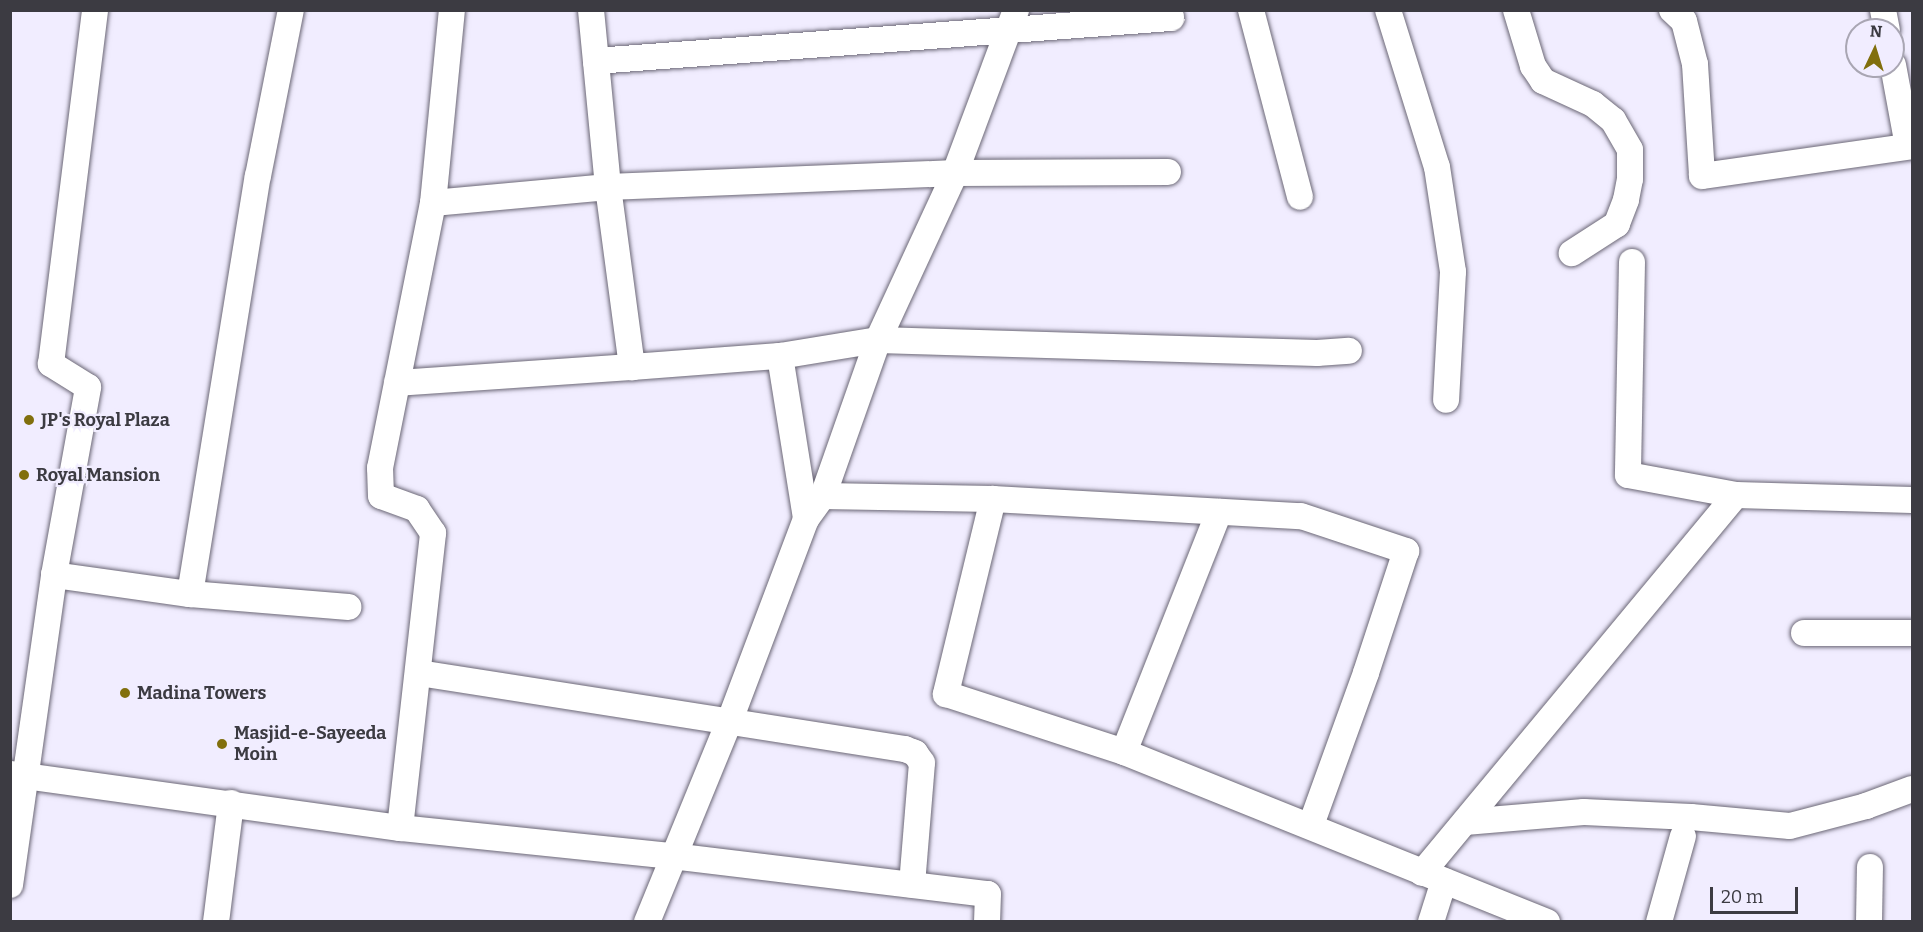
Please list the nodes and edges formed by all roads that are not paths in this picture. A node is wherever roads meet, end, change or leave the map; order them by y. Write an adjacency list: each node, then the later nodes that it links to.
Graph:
1 (95, 10): 33 (street)
2 (291, 10): 34 (street)
3 (452, 10): 18 (street)
4 (591, 10): 11 (street)
5 (1251, 10): 17 (street)
6 (1388, 10): 26 (street)
7 (1516, 10): 19 (street)
8 (1672, 10): 13 (street)
9 (1171, 18): 10 (street)
10 (1012, 19): 11 (street); 15 (street)
11 (596, 61): 16 (street)
12 (1896, 78): 13 (street)
13 (1910, 146)
14 (1168, 172): 15 (street)
15 (956, 173): 16 (street); 21 (street)
16 (608, 187): 18 (street); 24 (street)
17 (1300, 197)
18 (432, 203): 25 (street)
19 (1572, 253)
20 (1632, 261): 27 (street)
21 (878, 340): 22 (street); 23 (street); 28 (street)
22 (1349, 351)
23 (780, 356): 24 (street); 32 (street)
24 (632, 367): 25 (street)
25 (397, 383): 38 (street)
26 (1446, 400)
27 (1736, 495): 30 (street); 44 (street)
28 (823, 496): 29 (street); 32 (street)
29 (993, 499): 31 (street); 40 (street)
30 (1912, 500)
31 (1219, 512): 40 (street); 45 (street)
32 (806, 519): 39 (street)
33 (54, 575): 34 (street); 41 (street)
34 (190, 594): 35 (street)
35 (348, 607)
36 (1804, 633): 37 (street)
37 (1912, 633)
38 (419, 673): 39 (street); 46 (street)
39 (730, 720): 48 (street); 52 (street)
40 (1124, 752): 45 (street)
41 (19, 775): 43 (street); 51 (street)
42 (1912, 789): 44 (street)
43 (231, 803): 46 (street); 53 (street)
44 (1465, 822): 50 (street)
45 (1311, 825): 50 (street)
46 (400, 828): 48 (street)
47 (1683, 836): 58 (street)
48 (672, 856): 52 (street); 54 (street)
49 (1870, 867): 59 (street)
50 (1433, 877): 56 (street); 57 (street)
51 (10, 885)
52 (912, 885): 55 (street)
53 (216, 921)
54 (647, 921)
55 (987, 921)
56 (1431, 921)
57 (1547, 921)
58 (1659, 921)
59 (1869, 921)

